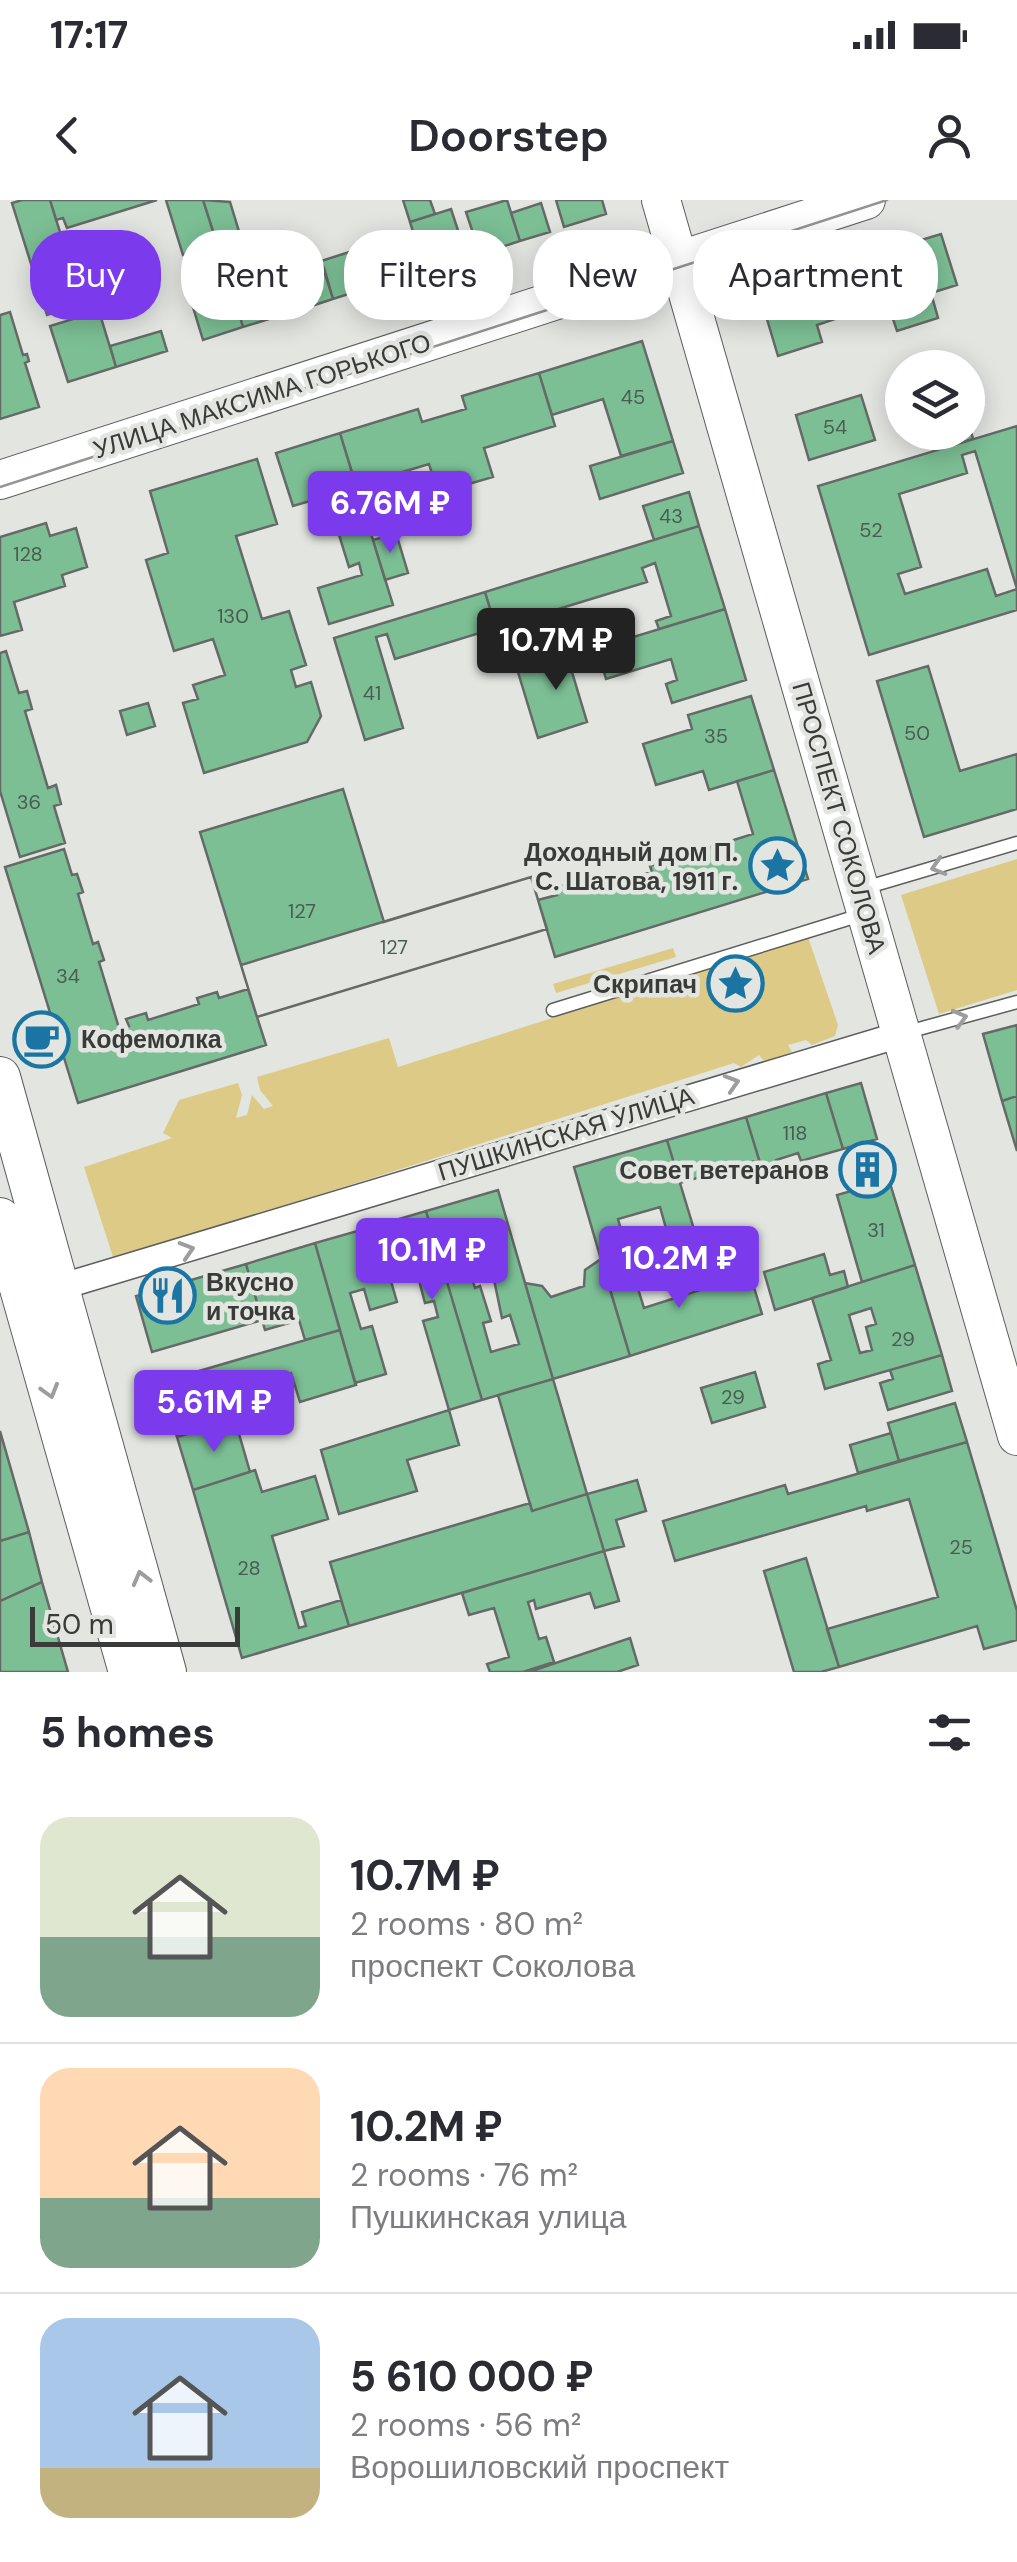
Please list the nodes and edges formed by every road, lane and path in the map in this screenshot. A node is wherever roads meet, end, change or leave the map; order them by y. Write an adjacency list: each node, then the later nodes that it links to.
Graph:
1 (661, 200): 3 (main road, ПРОСПЕКТ СОКОЛОВА)
2 (866, 200): 3 (main road, УЛИЦА МАКСИМА ГОРЬКОГО)
3 (679, 260): 4 (main road, УЛИЦА МАКСИМА ГОРЬКОГО); 6 (main road, ПРОСПЕКТ СОКОЛОВА)
4 (0, 480)
5 (1017, 843): 6 (lane, one-way to 6)
6 (863, 902): 8 (lane); 9 (main road, ПРОСПЕКТ СОКОЛОВА)
7 (1017, 1002): 9 (lane, one-way to 7)
8 (552, 1010)
9 (902, 1034): 13 (street, ПУШКИНСКАЯ УЛИЦА, one-way to 9); 14 (main road, ПРОСПЕКТ СОКОЛОВА)
10 (0, 1077): 11 (main road)
11 (14, 1180): 13 (main road)
12 (0, 1218): 13 (main road)
13 (28, 1296): 15 (main road, one-way to 15); 16 (main road, one-way to 13)
14 (1017, 1436)
15 (129, 1672)
16 (166, 1672)

